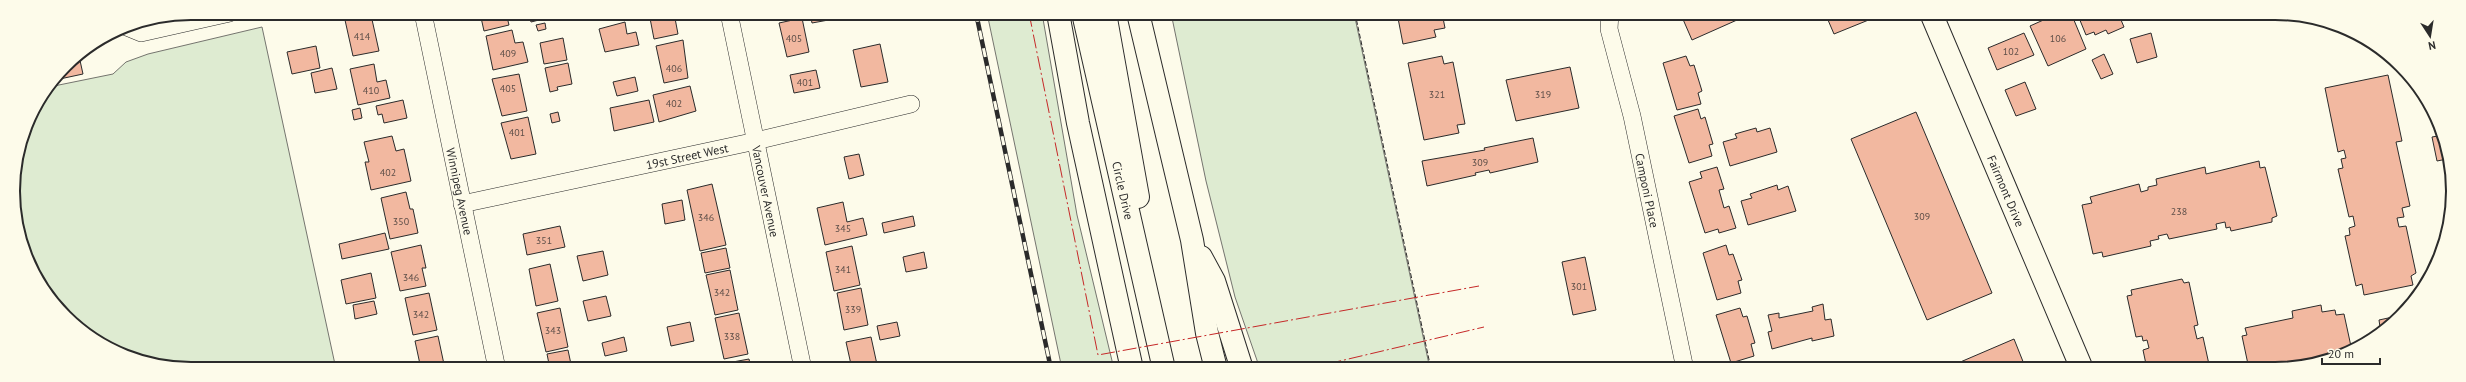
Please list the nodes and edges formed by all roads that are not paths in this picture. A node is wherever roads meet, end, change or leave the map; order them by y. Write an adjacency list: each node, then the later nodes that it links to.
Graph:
1 (199, 20): 10 (street)
2 (425, 20): 13 (street, Winnipeg Avenue)
3 (730, 20): 12 (street, Vancouver Avenue)
4 (1059, 20): 18 (main road)
5 (1084, 20): 15 (main road, Circle Drive)
6 (1105, 20): 15 (main road)
7 (1140, 20): 14 (main road)
8 (1610, 20): 21 (street, Camponi Place)
9 (1934, 20): 22 (main road, Fairmont Drive)
10 (134, 30)
11 (911, 104): 12 (street, 19st Street West)
12 (756, 142): 13 (street, 19st Street West); 17 (street, Vancouver Avenue)
13 (462, 204): 16 (street, Winnipeg Avenue)
14 (1192, 240): 19 (main road); 20 (main road)
15 (1162, 359)
16 (496, 362)
17 (802, 362)
18 (1130, 362)
19 (1214, 362)
20 (1240, 362)
21 (1684, 362)
22 (2079, 362)

